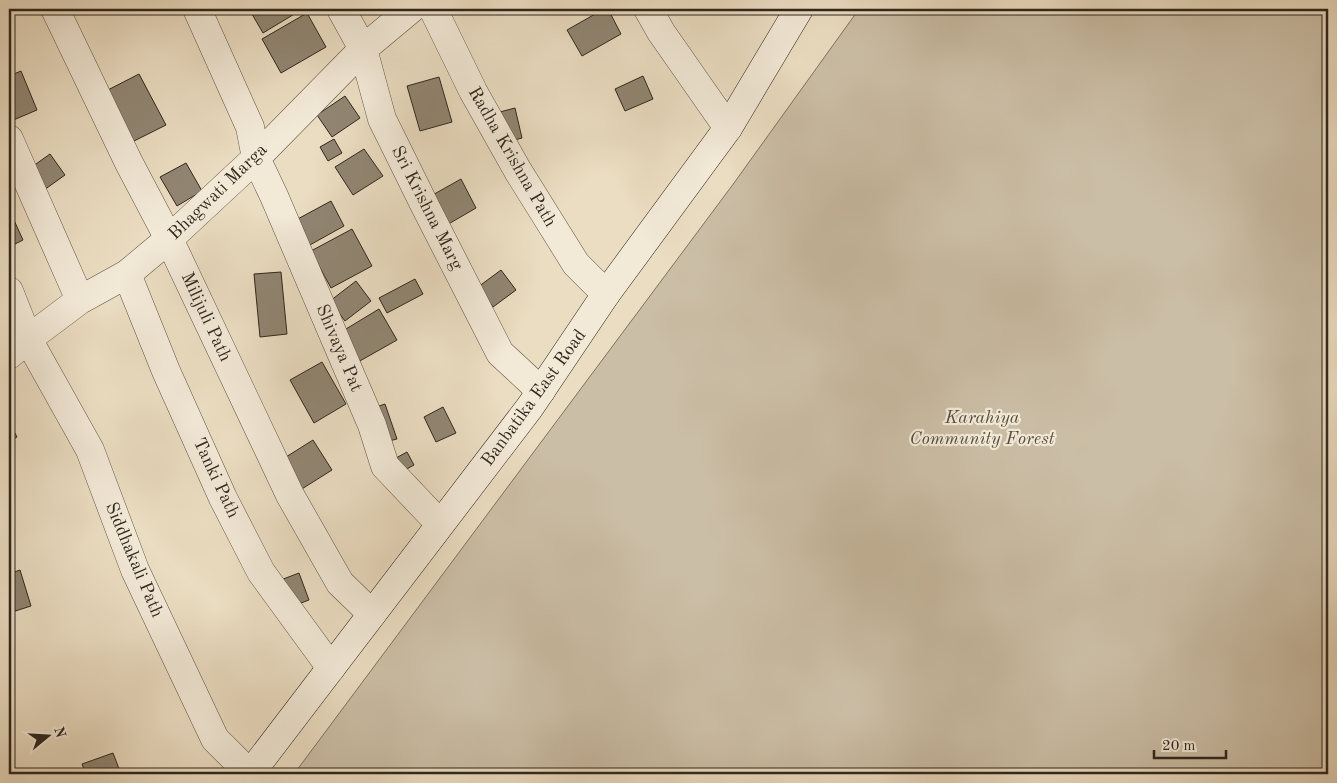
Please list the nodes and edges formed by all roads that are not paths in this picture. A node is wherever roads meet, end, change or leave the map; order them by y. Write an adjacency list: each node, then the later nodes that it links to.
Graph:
1 (55, 9): 12 (street, Milijuli Path)
2 (197, 9): 11 (street, Shivaya Pat)
3 (341, 9): 8 (street, Sri Krishna Marg)
4 (411, 9): 8 (street, Bhagwati Marga)
5 (433, 9): 15 (street, Radha Krishna Path)
6 (648, 9): 9 (street)
7 (799, 9): 9 (street, Banbatika East Road)
8 (364, 49): 11 (street, Bhagwati Marga); 18 (street, Sri Krishna Marg)
9 (728, 128): 15 (street, Banbatika East Road)
10 (9, 139): 16 (street)
11 (256, 158): 12 (street, Bhagwati Marga); 19 (street, Shivaya Pat)
12 (170, 239): 13 (street, Bhagwati Marga); 20 (street, Milijuli Path)
13 (127, 274): 16 (street, Bhagwati Marga); 21 (street, Tanki Path)
14 (9, 291): 17 (street, Siddhakali Path)
15 (606, 294): 18 (street, Banbatika East Road)
16 (80, 300): 17 (street, Bhagwati Marga)
17 (19, 347): 22 (street, Siddhakali Path)
18 (541, 391): 19 (street, Banbatika East Road)
19 (440, 524): 20 (street, Banbatika East Road)
20 (372, 614): 21 (street, Banbatika East Road)
21 (332, 668): 22 (street, Banbatika East Road)
22 (250, 774)

